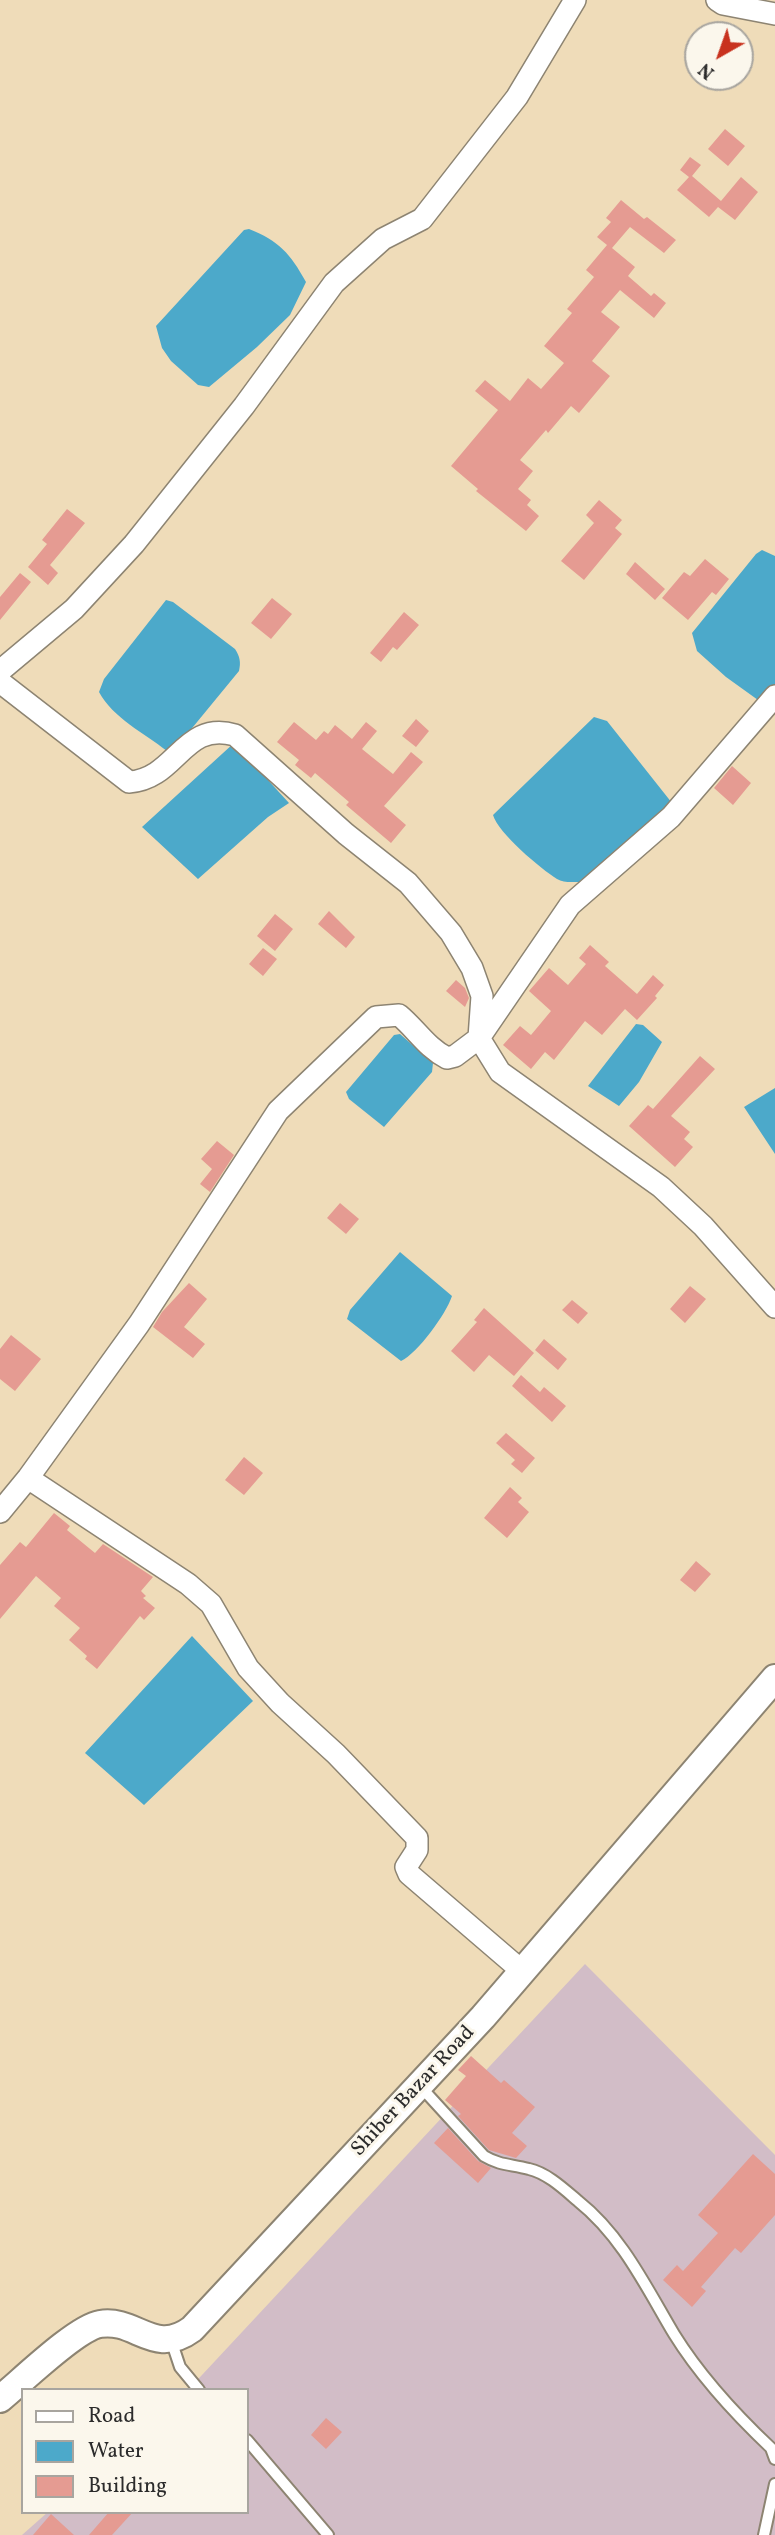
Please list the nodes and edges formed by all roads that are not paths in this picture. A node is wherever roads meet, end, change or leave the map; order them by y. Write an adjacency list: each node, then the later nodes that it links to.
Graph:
1 (575, 0): 4 (street)
2 (717, 0): 3 (street)
3 (775, 14)
4 (0, 671)
5 (0, 682): 7 (street)
6 (775, 695): 7 (street)
7 (479, 1038): 8 (street); 9 (street)
8 (775, 1307)
9 (28, 1478): 10 (street); 12 (street)
10 (0, 1512)
11 (775, 1678): 12 (street, Shiber Bazar Road)
12 (522, 1970): 13 (street, Shiber Bazar Road)
13 (419, 2086): 14 (street, Shiber Bazar Road); 18 (lane)
14 (171, 2340): 15 (lane); 16 (street)
15 (197, 2388)
16 (0, 2399)
17 (248, 2441): 20 (lane)
18 (775, 2459)
19 (775, 2484): 21 (lane)
20 (328, 2535)
21 (764, 2535)

